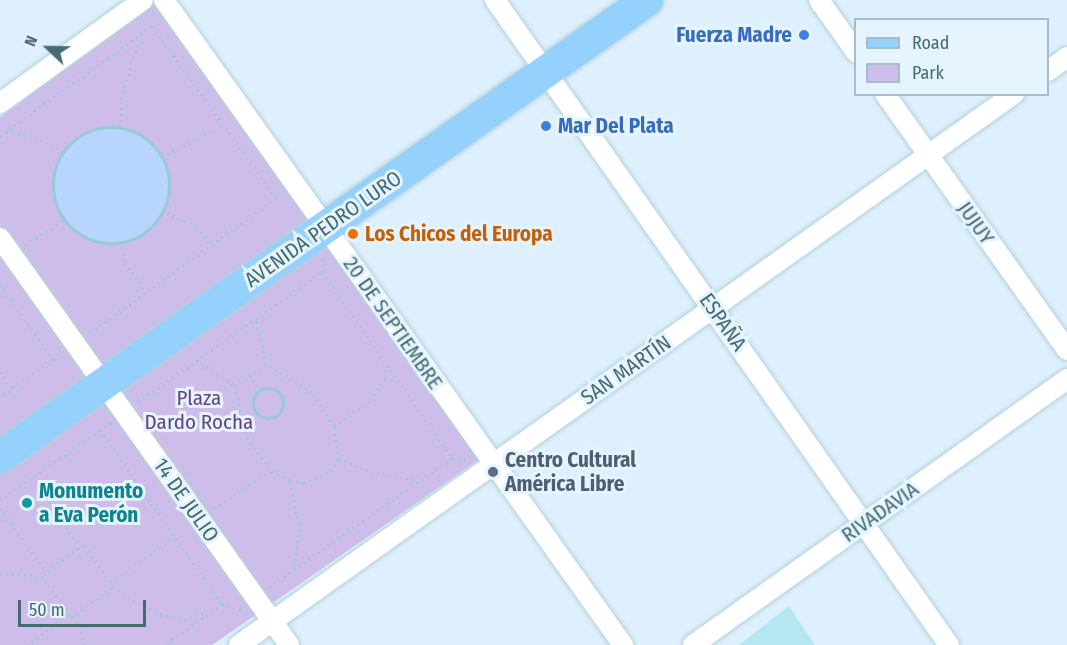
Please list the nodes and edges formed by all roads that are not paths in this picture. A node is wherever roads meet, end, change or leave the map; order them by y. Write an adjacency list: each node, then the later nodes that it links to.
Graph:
1 (143, 0): 12 (street)
2 (164, 0): 14 (street, 20 DE SEPTIEMBRE)
3 (495, 0): 9 (street, ESPAÑA)
4 (647, 0): 9 (main road, AVENIDA PEDRO LURO)
5 (819, 0): 6 (street)
6 (854, 51)
7 (1067, 57): 8 (street)
8 (1049, 70)
9 (546, 72): 14 (main road, AVENIDA PEDRO LURO); 16 (street, ESPAÑA)
10 (886, 96): 13 (street, JUJUY)
11 (1011, 96): 13 (street, SAN MARTÍN)
12 (0, 103)
13 (928, 155): 16 (street, SAN MARTÍN); 17 (street, JUJUY)
14 (325, 228): 19 (main road, AVENIDA PEDRO LURO); 21 (street, 20 DE SEPTIEMBRE)
15 (0, 238): 19 (street, 14 DE JULIO)
16 (713, 308): 21 (street, SAN MARTÍN); 22 (street, ESPAÑA)
17 (1067, 350)
18 (1067, 379): 22 (street, RIVADAVIA)
19 (104, 384): 20 (main road, AVENIDA PEDRO LURO); 23 (street, 14 DE JULIO)
20 (0, 458)
21 (494, 464): 23 (street, SAN MARTÍN); 26 (street, 20 DE SEPTIEMBRE)
22 (864, 523): 27 (street, RIVADAVIA); 28 (street, ESPAÑA)
23 (272, 621): 24 (street, SAN MARTÍN); 25 (street, 14 DE JULIO)
24 (239, 645)
25 (289, 645)
26 (623, 645)
27 (693, 645)
28 (949, 645)

